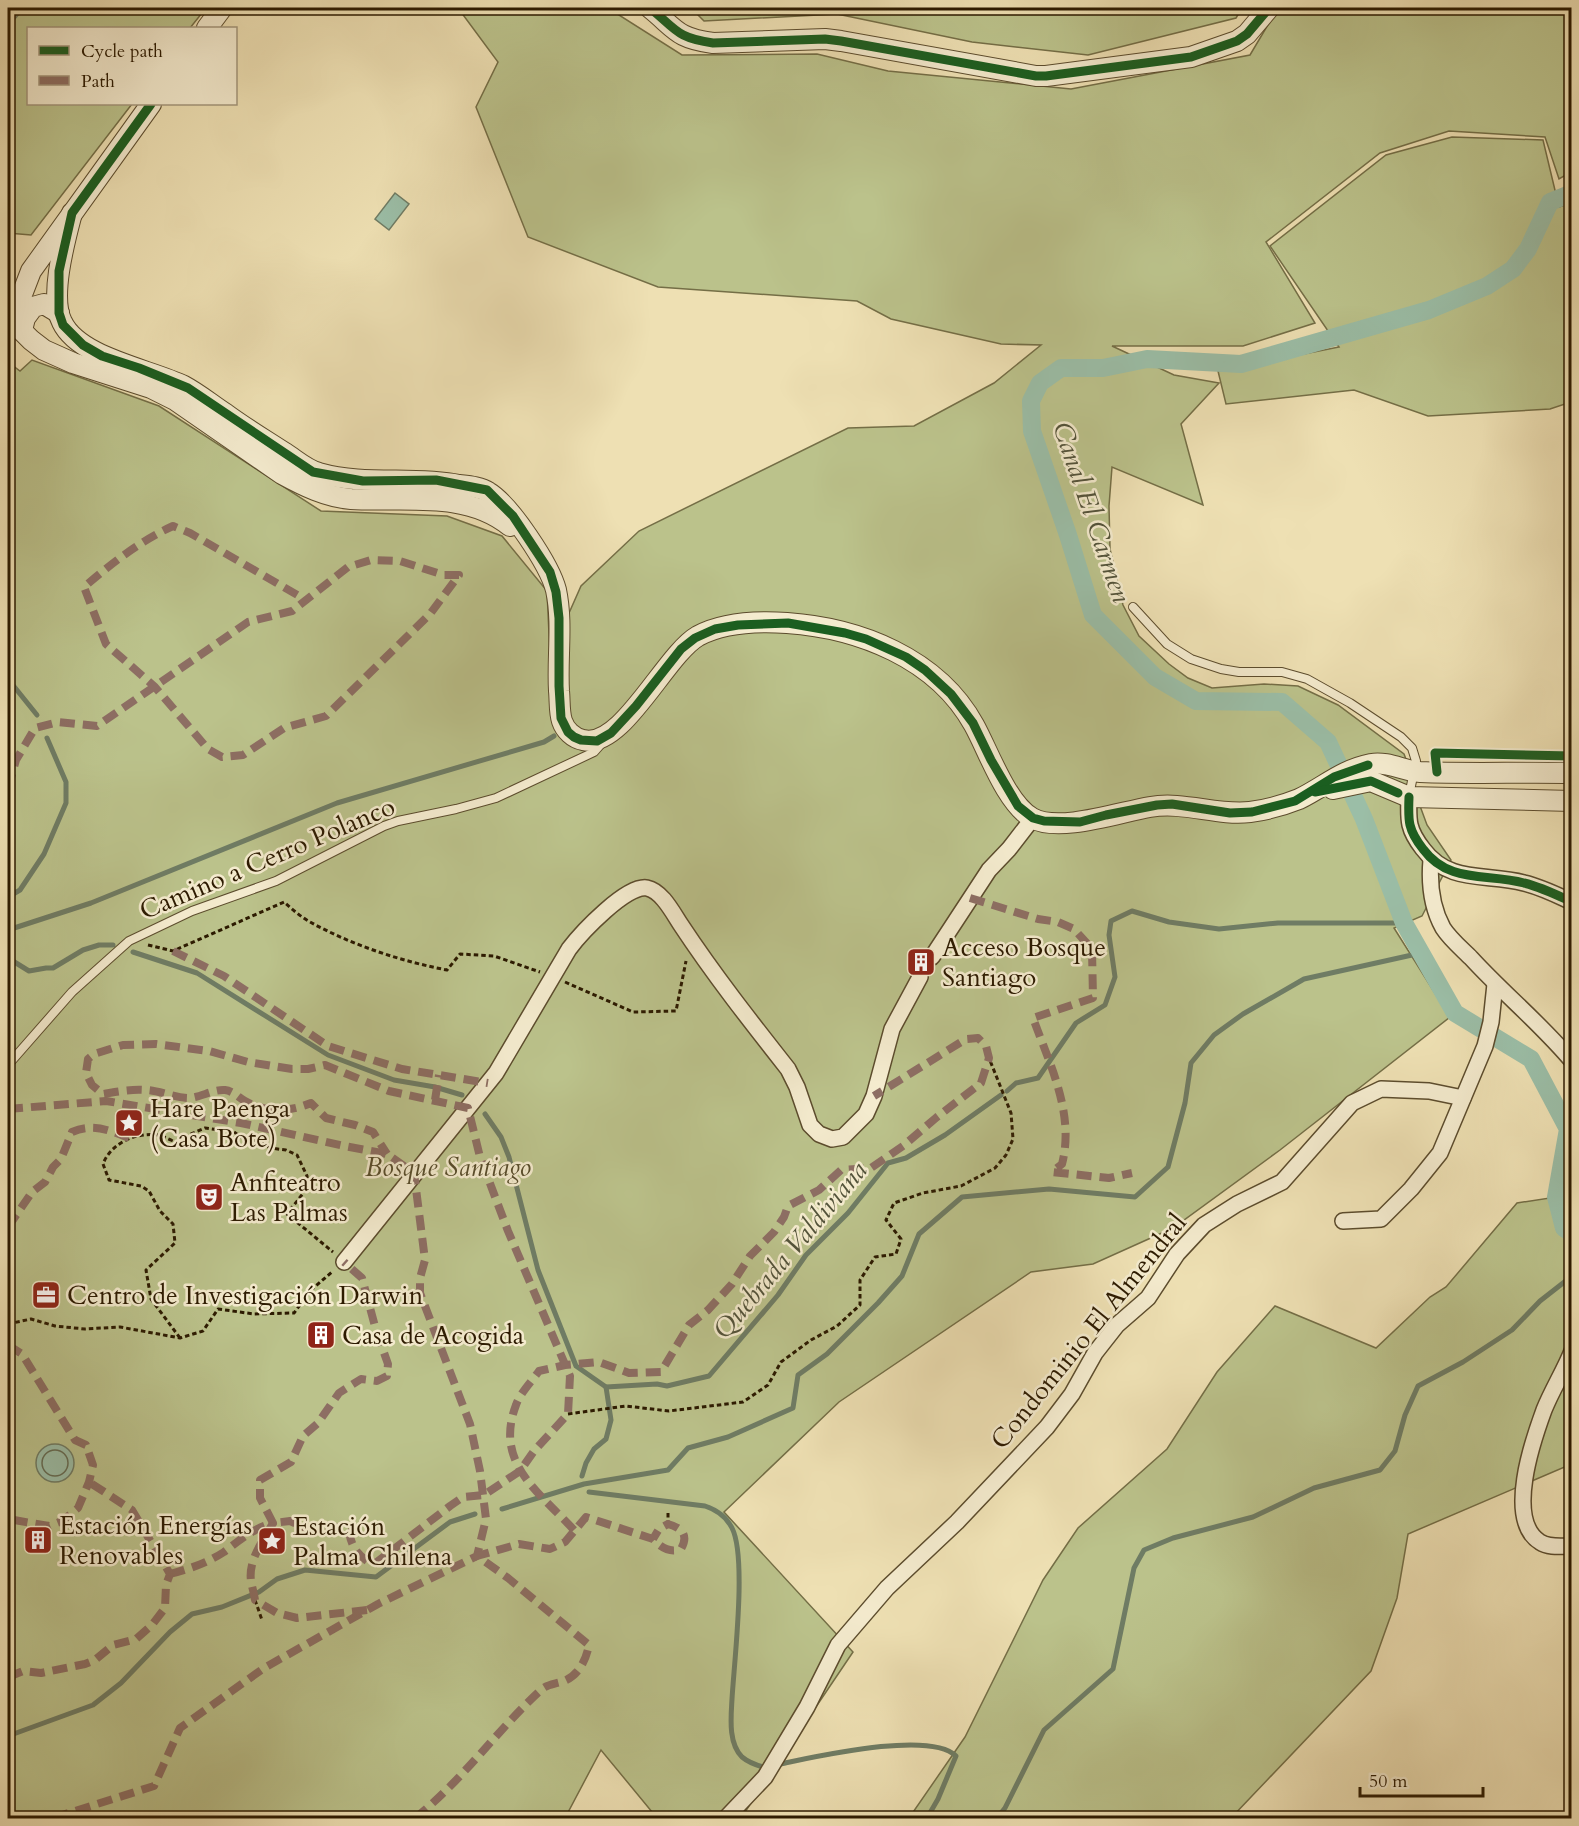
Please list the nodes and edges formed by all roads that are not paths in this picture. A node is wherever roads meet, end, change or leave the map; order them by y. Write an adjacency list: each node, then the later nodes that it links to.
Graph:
1 (222, 8): 4 (street)
2 (650, 8): 3 (street)
3 (1269, 8)
4 (208, 27)
5 (151, 105): 6 (street)
6 (72, 213): 7 (street); 8 (street)
7 (59, 313): 8 (street); 9 (street)
8 (22, 331): 9 (street)
9 (531, 542): 11 (street)
10 (1133, 607): 12 (lane)
11 (611, 733): 17 (street); 24 (lane, Camino a Cerro Polanco)
12 (1414, 772): 13 (street); 14 (street); 15 (lane)
13 (1370, 773): 15 (street); 17 (street)
14 (1572, 773)
15 (1409, 797): 16 (street); 18 (street)
16 (1572, 801)
17 (1033, 818): 20 (street)
18 (1431, 860): 19 (street); 22 (street)
19 (1572, 902)
20 (932, 957)
21 (920, 976): 27 (street)
22 (1495, 984): 23 (street); 25 (street)
23 (1572, 1061)
24 (8, 1065)
25 (1464, 1098): 26 (street); 30 (street, Condominio El Almendral)
26 (1343, 1221)
27 (344, 1262)
28 (1572, 1351): 29 (street)
29 (1572, 1546)
30 (726, 1818)

